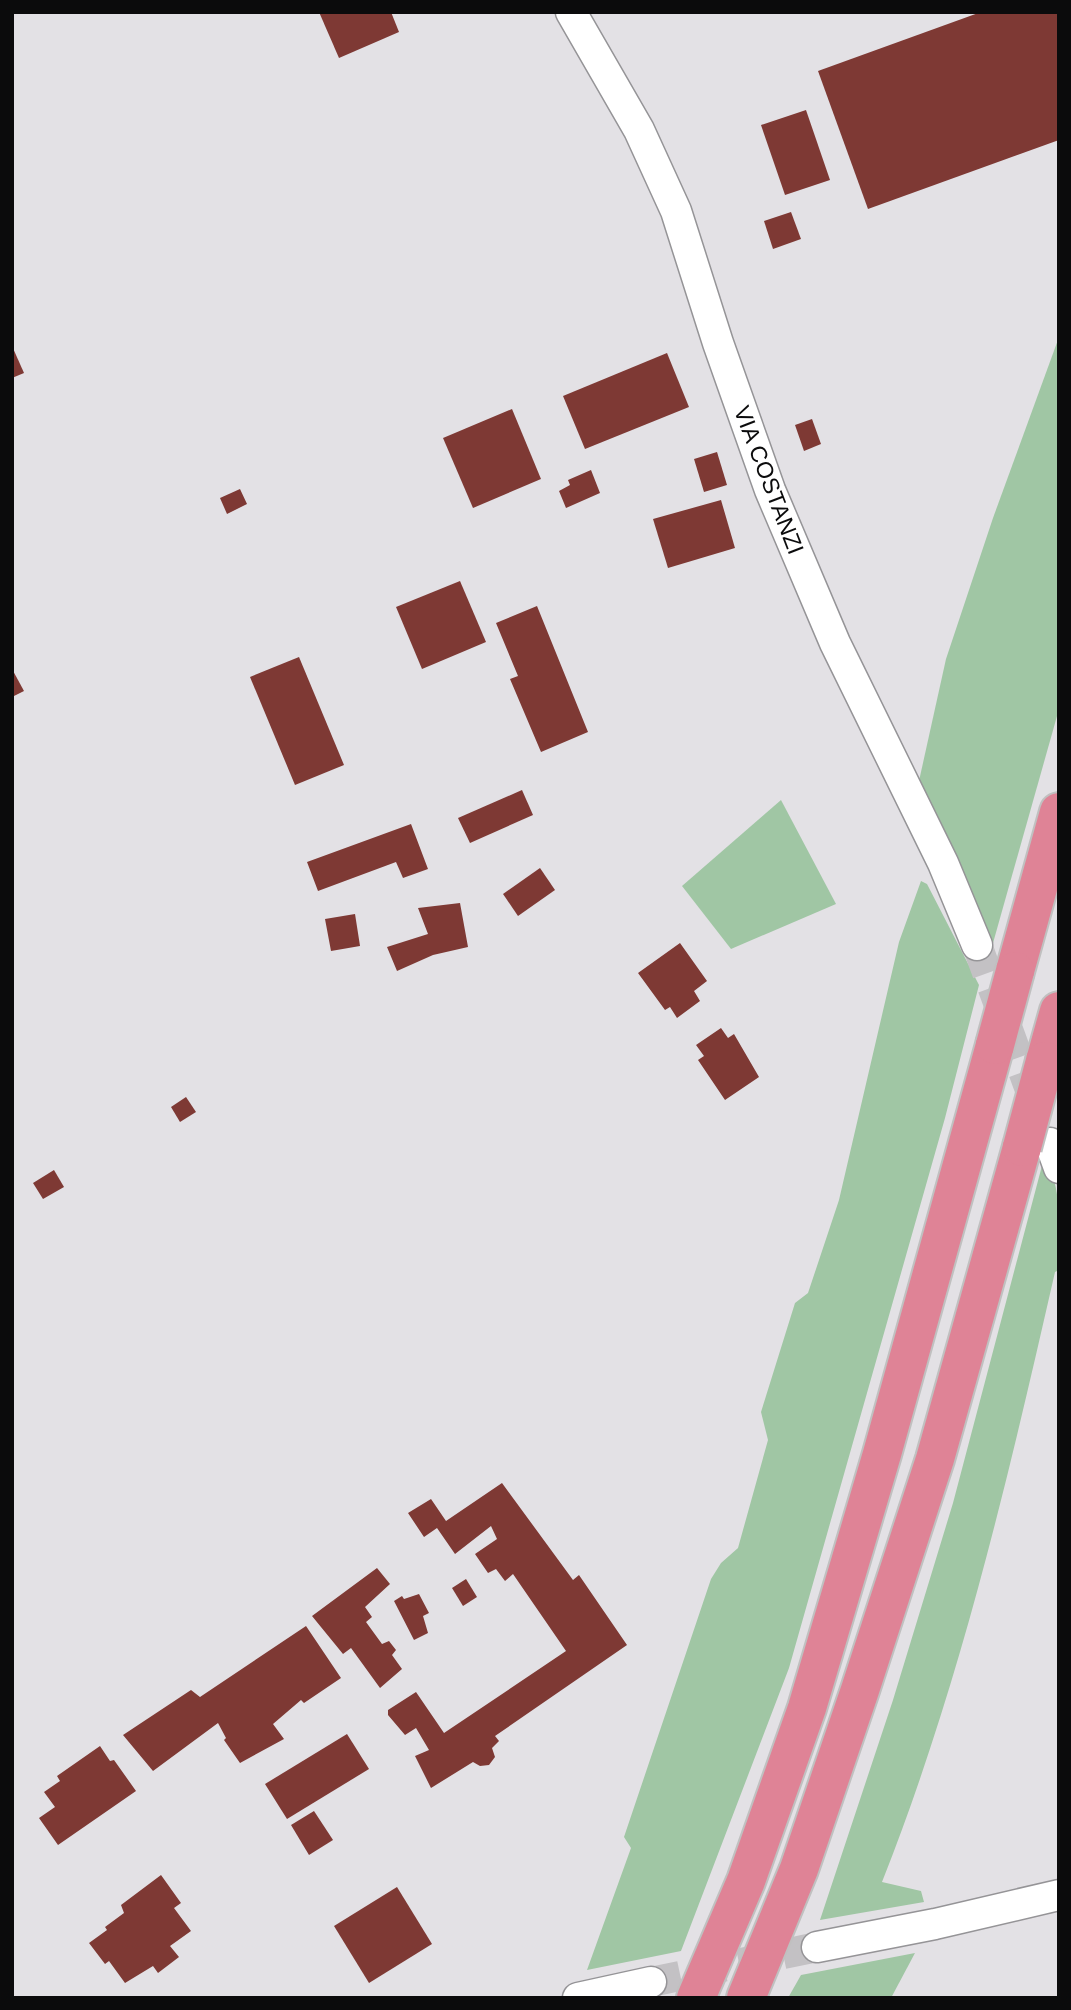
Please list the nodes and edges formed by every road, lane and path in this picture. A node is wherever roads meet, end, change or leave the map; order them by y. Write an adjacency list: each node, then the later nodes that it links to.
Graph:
1 (571, 12): 3 (street, VIA COSTANZI)
2 (1059, 812): 10 (highway, bridge)
3 (977, 945)
4 (1059, 1011): 5 (highway, bridge)
5 (1043, 1153): 11 (highway)
6 (1059, 1895): 7 (street)
7 (817, 1947)
8 (651, 1982): 9 (street)
9 (578, 1998)
10 (696, 1998)
11 (746, 1998)

